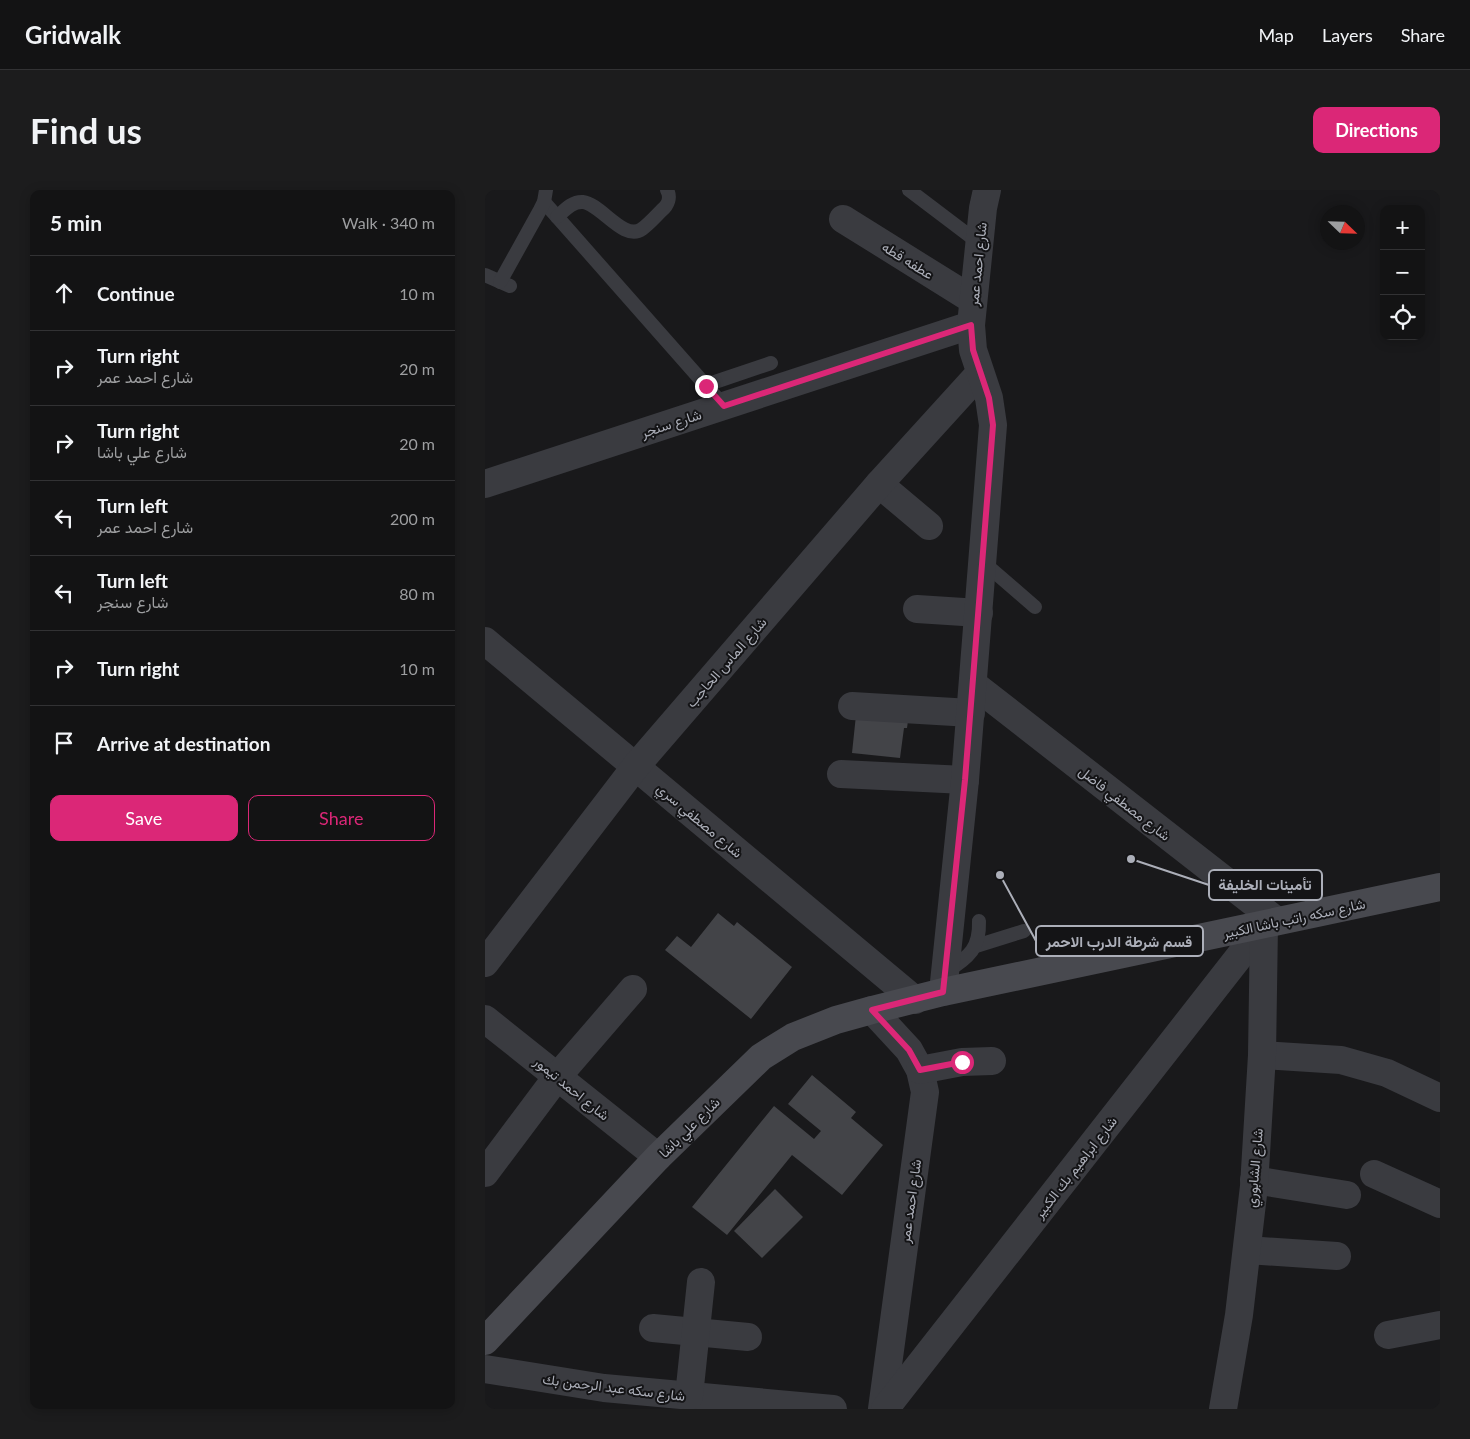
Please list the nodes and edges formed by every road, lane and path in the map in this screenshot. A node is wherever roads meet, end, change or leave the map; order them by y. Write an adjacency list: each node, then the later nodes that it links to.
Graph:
1 (667, 190): 5 (lane)
2 (909, 190): 7 (lane)
3 (987, 190): 7 (street, شارع احمد عمر)
4 (545, 196): 5 (lane); 8 (lane)
5 (557, 217): 12 (lane)
6 (843, 220): 9 (street, عطفه قطه)
7 (979, 243): 9 (street, شارع احمد عمر)
8 (485, 275)
9 (972, 313): 11 (street, شارع احمد عمر); 13 (street, شارع سنجر)
10 (771, 363): 12 (lane)
11 (980, 372): 15 (street, شارع الماس الحاجب); 17 (street, شارع احمد عمر)
12 (706, 386): 13 (lane)
13 (724, 406): 14 (street, شارع سنجر)
14 (485, 484)
15 (879, 484): 16 (street); 25 (street, شارع الماس الحاجب)
16 (929, 526)
17 (983, 562): 18 (lane); 20 (street, شارع احمد عمر)
18 (1035, 606)
19 (917, 609): 20 (street)
20 (979, 613): 22 (street, شارع احمد عمر)
21 (485, 641): 25 (street, شارع مصطفي سري)
22 (973, 684): 24 (street, شارع احمد عمر); 30 (street, شارع مصطفي فاضل)
23 (852, 706): 24 (street)
24 (971, 713): 27 (street, شارع احمد عمر)
25 (636, 766): 33 (street, شارع الماس الحاجب); 36 (street, شارع مصطفي سري)
26 (841, 774): 27 (street)
27 (965, 780): 34 (street, شارع احمد عمر)
28 (1440, 887): 30 (main road, شارع سكه راتب باشا الكبير)
29 (979, 921): 32 (lane)
30 (1271, 923): 34 (main road, شارع سكه راتب باشا الكبير); 39 (street, شارع الشابوري); 63 (street, شارع ابراهيم بك الكبير)
31 (1023, 931): 32 (lane)
32 (976, 946): 34 (lane)
33 (485, 963)
34 (944, 982): 36 (main road, شارع علي باشا)
35 (633, 989): 42 (street)
36 (915, 1000): 37 (main road, شارع علي باشا)
37 (872, 1010): 41 (street, شارع احمد عمر); 44 (main road, شارع علي باشا)
38 (485, 1019): 42 (street, شارع احمد تيمور)
39 (1262, 1055): 43 (street); 47 (street, شارع الشابوري)
40 (992, 1061): 41 (street)
41 (920, 1070): 63 (street, شارع احمد عمر)
42 (557, 1077): 44 (street, شارع احمد تيمور); 45 (street)
43 (1440, 1098)
44 (658, 1157): 58 (main road, شارع علي باشا)
45 (485, 1173)
46 (1374, 1174): 49 (street)
47 (1254, 1180): 48 (street); 50 (street, شارع الشابوري)
48 (1347, 1195)
49 (1440, 1204)
50 (1247, 1250): 51 (street); 64 (street, شارع الشابوري)
51 (1337, 1256)
52 (701, 1282): 55 (street)
53 (1440, 1325): 56 (street)
54 (653, 1328): 55 (street)
55 (696, 1332): 57 (street); 60 (street)
56 (1387, 1334)
57 (748, 1337)
58 (485, 1341)
59 (485, 1369): 61 (street, شارع سكه عبد الرحمن بك)
60 (689, 1396): 61 (street, شارع سكه عبد الرحمن بك); 62 (street, شارع سكه عبد الرحمن بك)
61 (603, 1399)
62 (833, 1409)
63 (884, 1409)
64 (1223, 1409)

